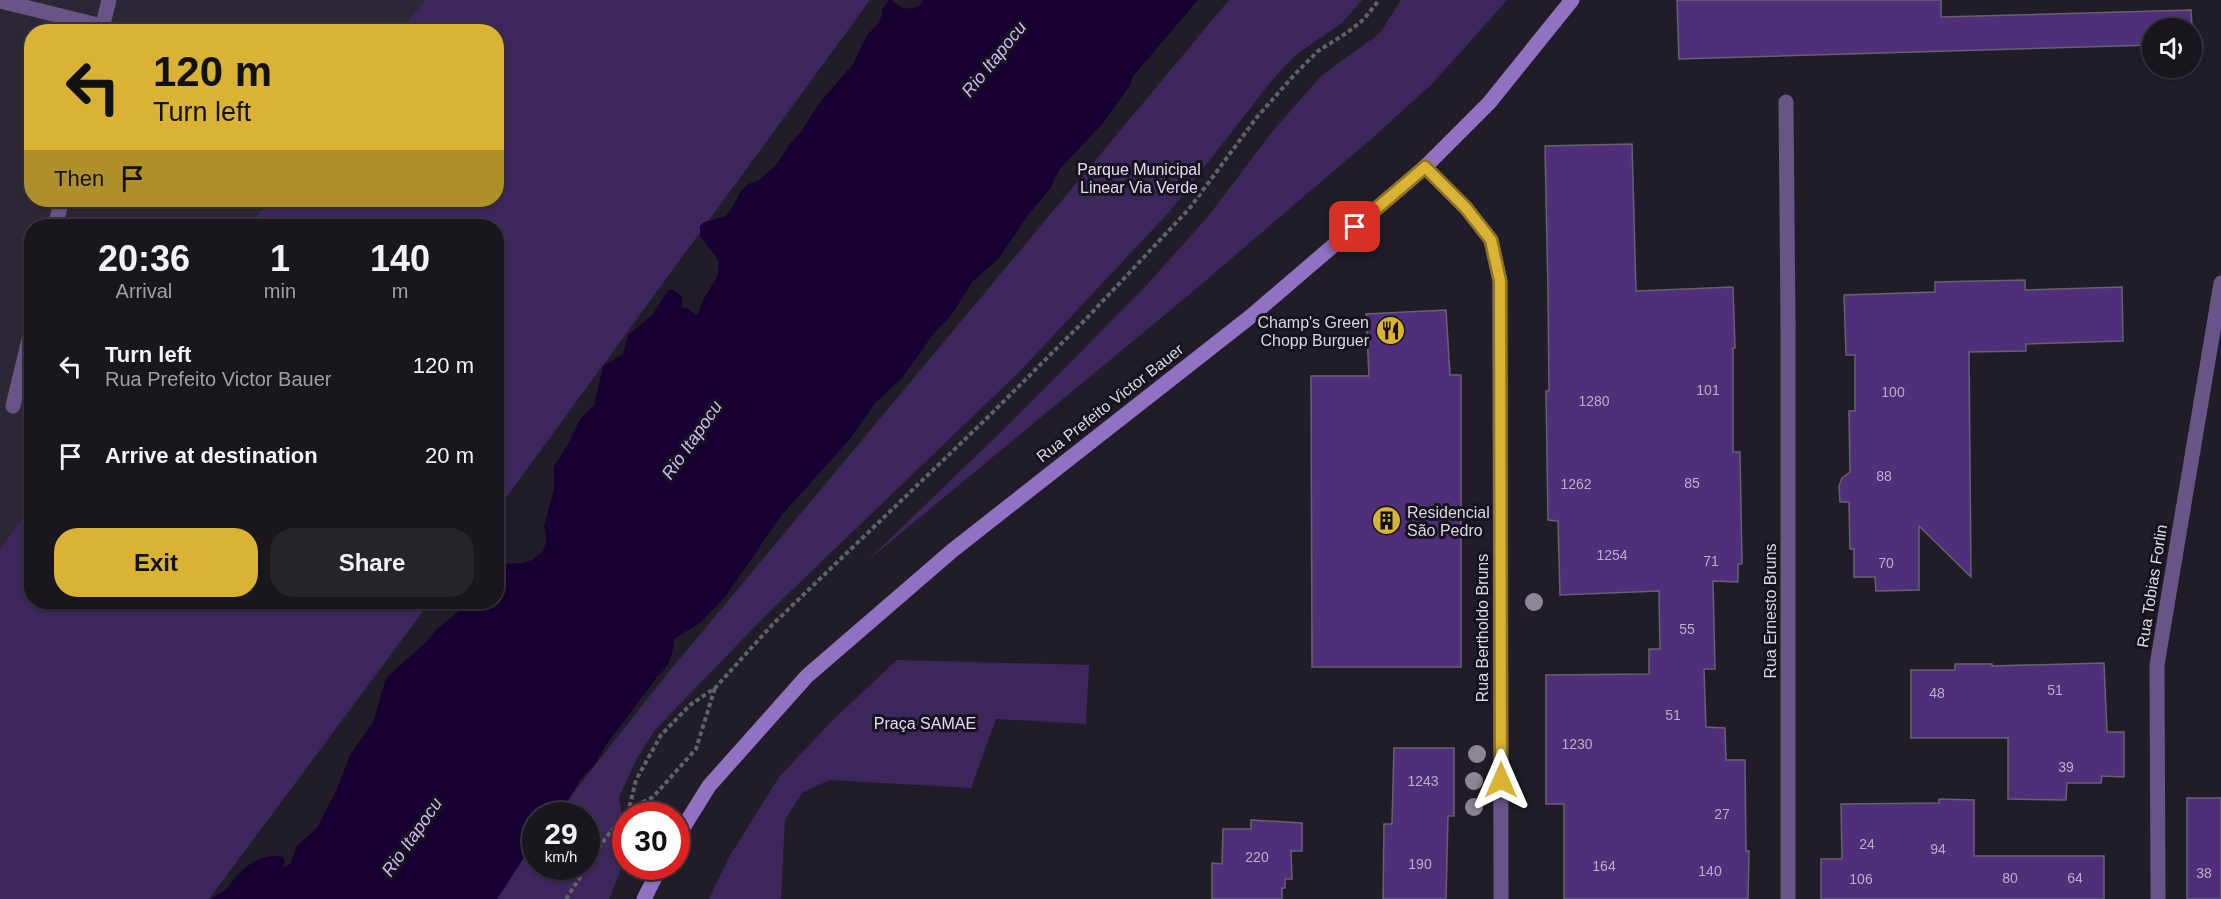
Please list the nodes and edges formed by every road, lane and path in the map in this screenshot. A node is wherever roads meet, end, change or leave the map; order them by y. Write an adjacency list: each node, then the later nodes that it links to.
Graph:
1 (109, 0): 6 (street)
2 (1379, 0): 12 (path)
3 (1572, 0): 8 (main road, Rua Prefeito Victor Bauer)
4 (0, 1): 5 (street)
5 (84, 24)
6 (103, 24)
7 (1786, 102): 21 (street, Rua Ernesto Bruns)
8 (1425, 167): 15 (main road, Rua Prefeito Victor Bauer); 20 (street, Rua Bertholdo Bruns)
9 (2221, 283): 22 (street, Rua Tobias Forlin)
10 (24, 360): 11 (street)
11 (13, 406)
12 (715, 688): 13 (path); 14 (path)
13 (631, 802)
14 (644, 802)
15 (690, 817)
16 (612, 830): 18 (path)
17 (654, 880): 19 (main road)
18 (567, 899)
19 (644, 899)
20 (1501, 899)
21 (1788, 899)
22 (2157, 899)

